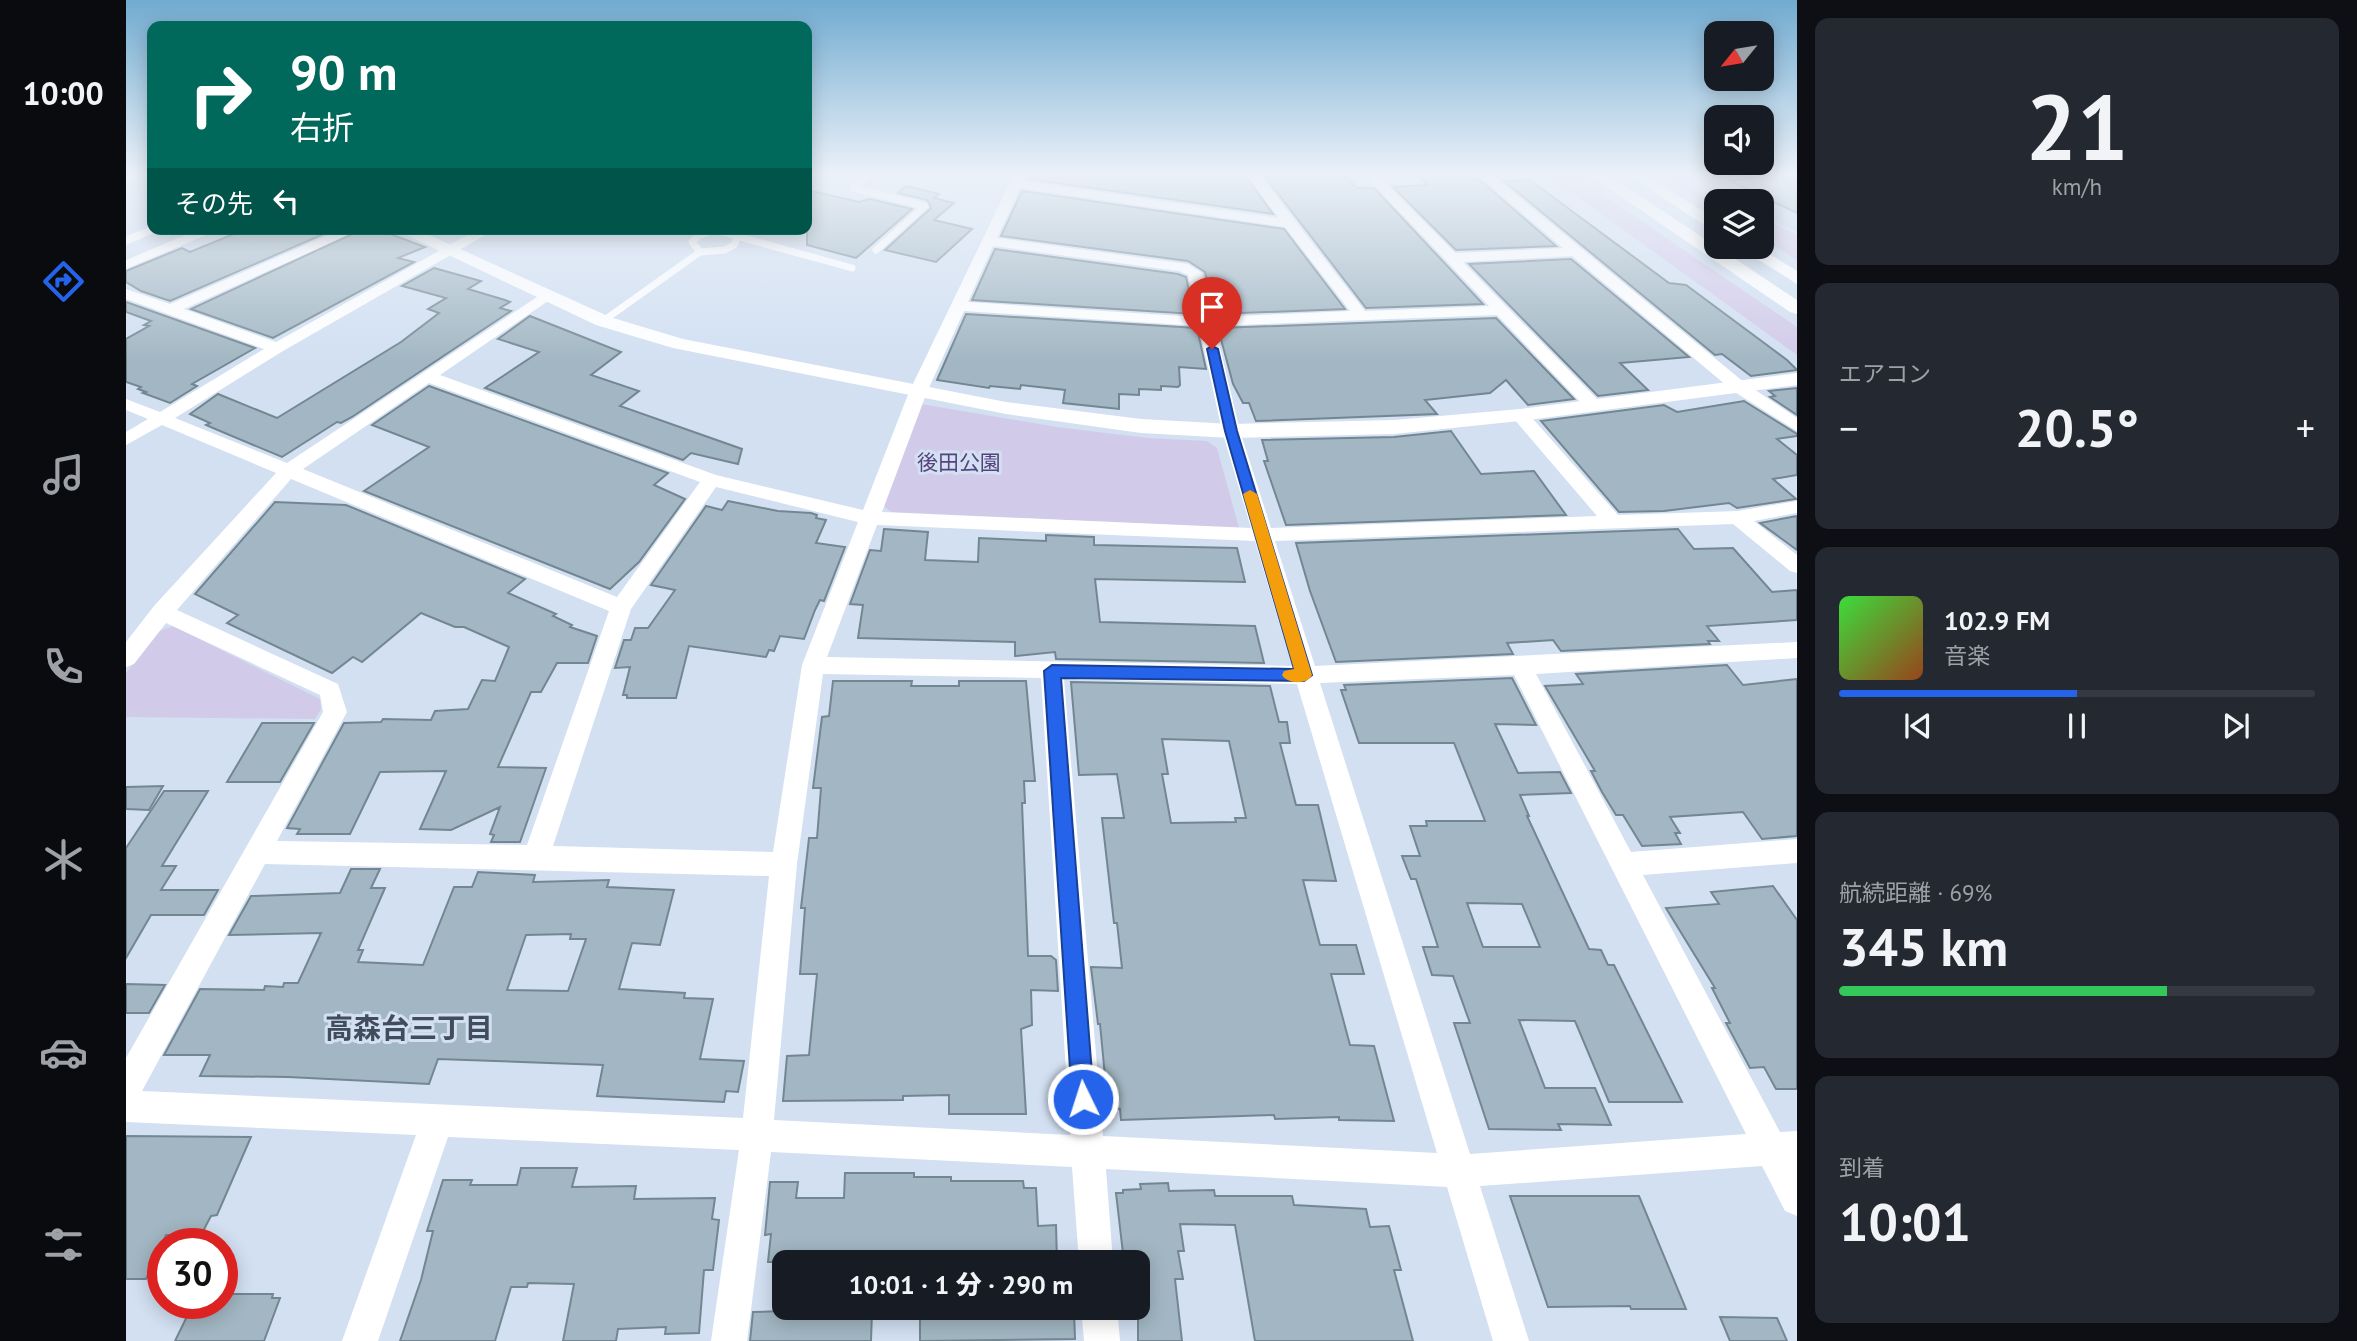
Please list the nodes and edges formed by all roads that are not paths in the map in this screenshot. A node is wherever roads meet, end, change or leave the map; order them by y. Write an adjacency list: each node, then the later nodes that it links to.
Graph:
1 (195, 237): 20 (street)
2 (337, 237): 27 (street)
3 (422, 237): 16 (street)
4 (476, 237): 16 (street)
5 (697, 237): 17 (lane)
6 (891, 237): 14 (lane)
7 (990, 237): 13 (street)
8 (1299, 237): 29 (street)
9 (1430, 237): 18 (street)
10 (1559, 237): 15 (street)
11 (1690, 237): 26 (street)
12 (737, 238): 17 (lane); 21 (lane)
13 (988, 241): 25 (street); 31 (street)
14 (876, 250)
15 (1577, 251): 18 (street); 35 (street)
16 (450, 252): 24 (street); 32 (street)
17 (699, 252): 30 (lane)
18 (1450, 258): 28 (street)
19 (1765, 259): 22 (street)
20 (126, 265)
21 (852, 268)
22 (1797, 279)
23 (126, 294): 27 (street)
24 (546, 296): 30 (street); 33 (street)
25 (956, 306): 31 (street); 36 (street)
26 (1797, 308)
27 (170, 310): 32 (street)
28 (1500, 310): 29 (street); 38 (street)
29 (1361, 316): 31 (street)
30 (603, 321): 36 (street)
31 (1206, 322): 42 (street)
32 (277, 348): 40 (street)
33 (427, 376): 44 (street); 45 (street)
34 (1797, 379): 35 (street)
35 (1739, 387): 38 (street); 41 (street)
36 (918, 391): 42 (street); 48 (street)
37 (126, 404): 40 (street)
38 (1592, 404): 39 (street)
39 (1520, 415): 42 (street); 49 (street)
40 (159, 418): 43 (street); 44 (street)
41 (1797, 426)
42 (1231, 431): 50 (street)
43 (126, 440)
44 (289, 470): 52 (street); 53 (street)
45 (712, 480): 48 (street); 52 (street)
46 (1797, 508): 47 (street)
47 (1737, 517): 49 (street); 51 (street)
48 (868, 518): 50 (street); 56 (street)
49 (1611, 520): 50 (street)
50 (1263, 535): 59 (street)
51 (1797, 566)
52 (621, 607): 62 (street)
53 (162, 612): 55 (street); 61 (street)
54 (1797, 650): 57 (street)
55 (126, 658)
56 (813, 664): 58 (street); 63 (street)
57 (1521, 666): 59 (street); 64 (street)
58 (1052, 671): 59 (street); 70 (street)
59 (1304, 675): 71 (street)
60 (1797, 851): 64 (street)
61 (256, 852): 62 (street); 65 (street)
62 (536, 856): 63 (street)
63 (784, 864): 68 (street)
64 (1625, 864): 69 (street)
65 (126, 1088)
66 (126, 1106): 67 (street)
67 (438, 1119): 68 (street); 75 (street)
68 (757, 1135): 70 (street); 76 (street)
69 (1784, 1148): 71 (street); 72 (street)
70 (1087, 1152): 71 (street); 73 (street)
71 (1460, 1171): 78 (street)
72 (1797, 1199)
73 (1095, 1250)
74 (1100, 1320): 77 (street)
75 (360, 1341)
76 (729, 1341)
77 (1102, 1341)
78 (1511, 1341)

